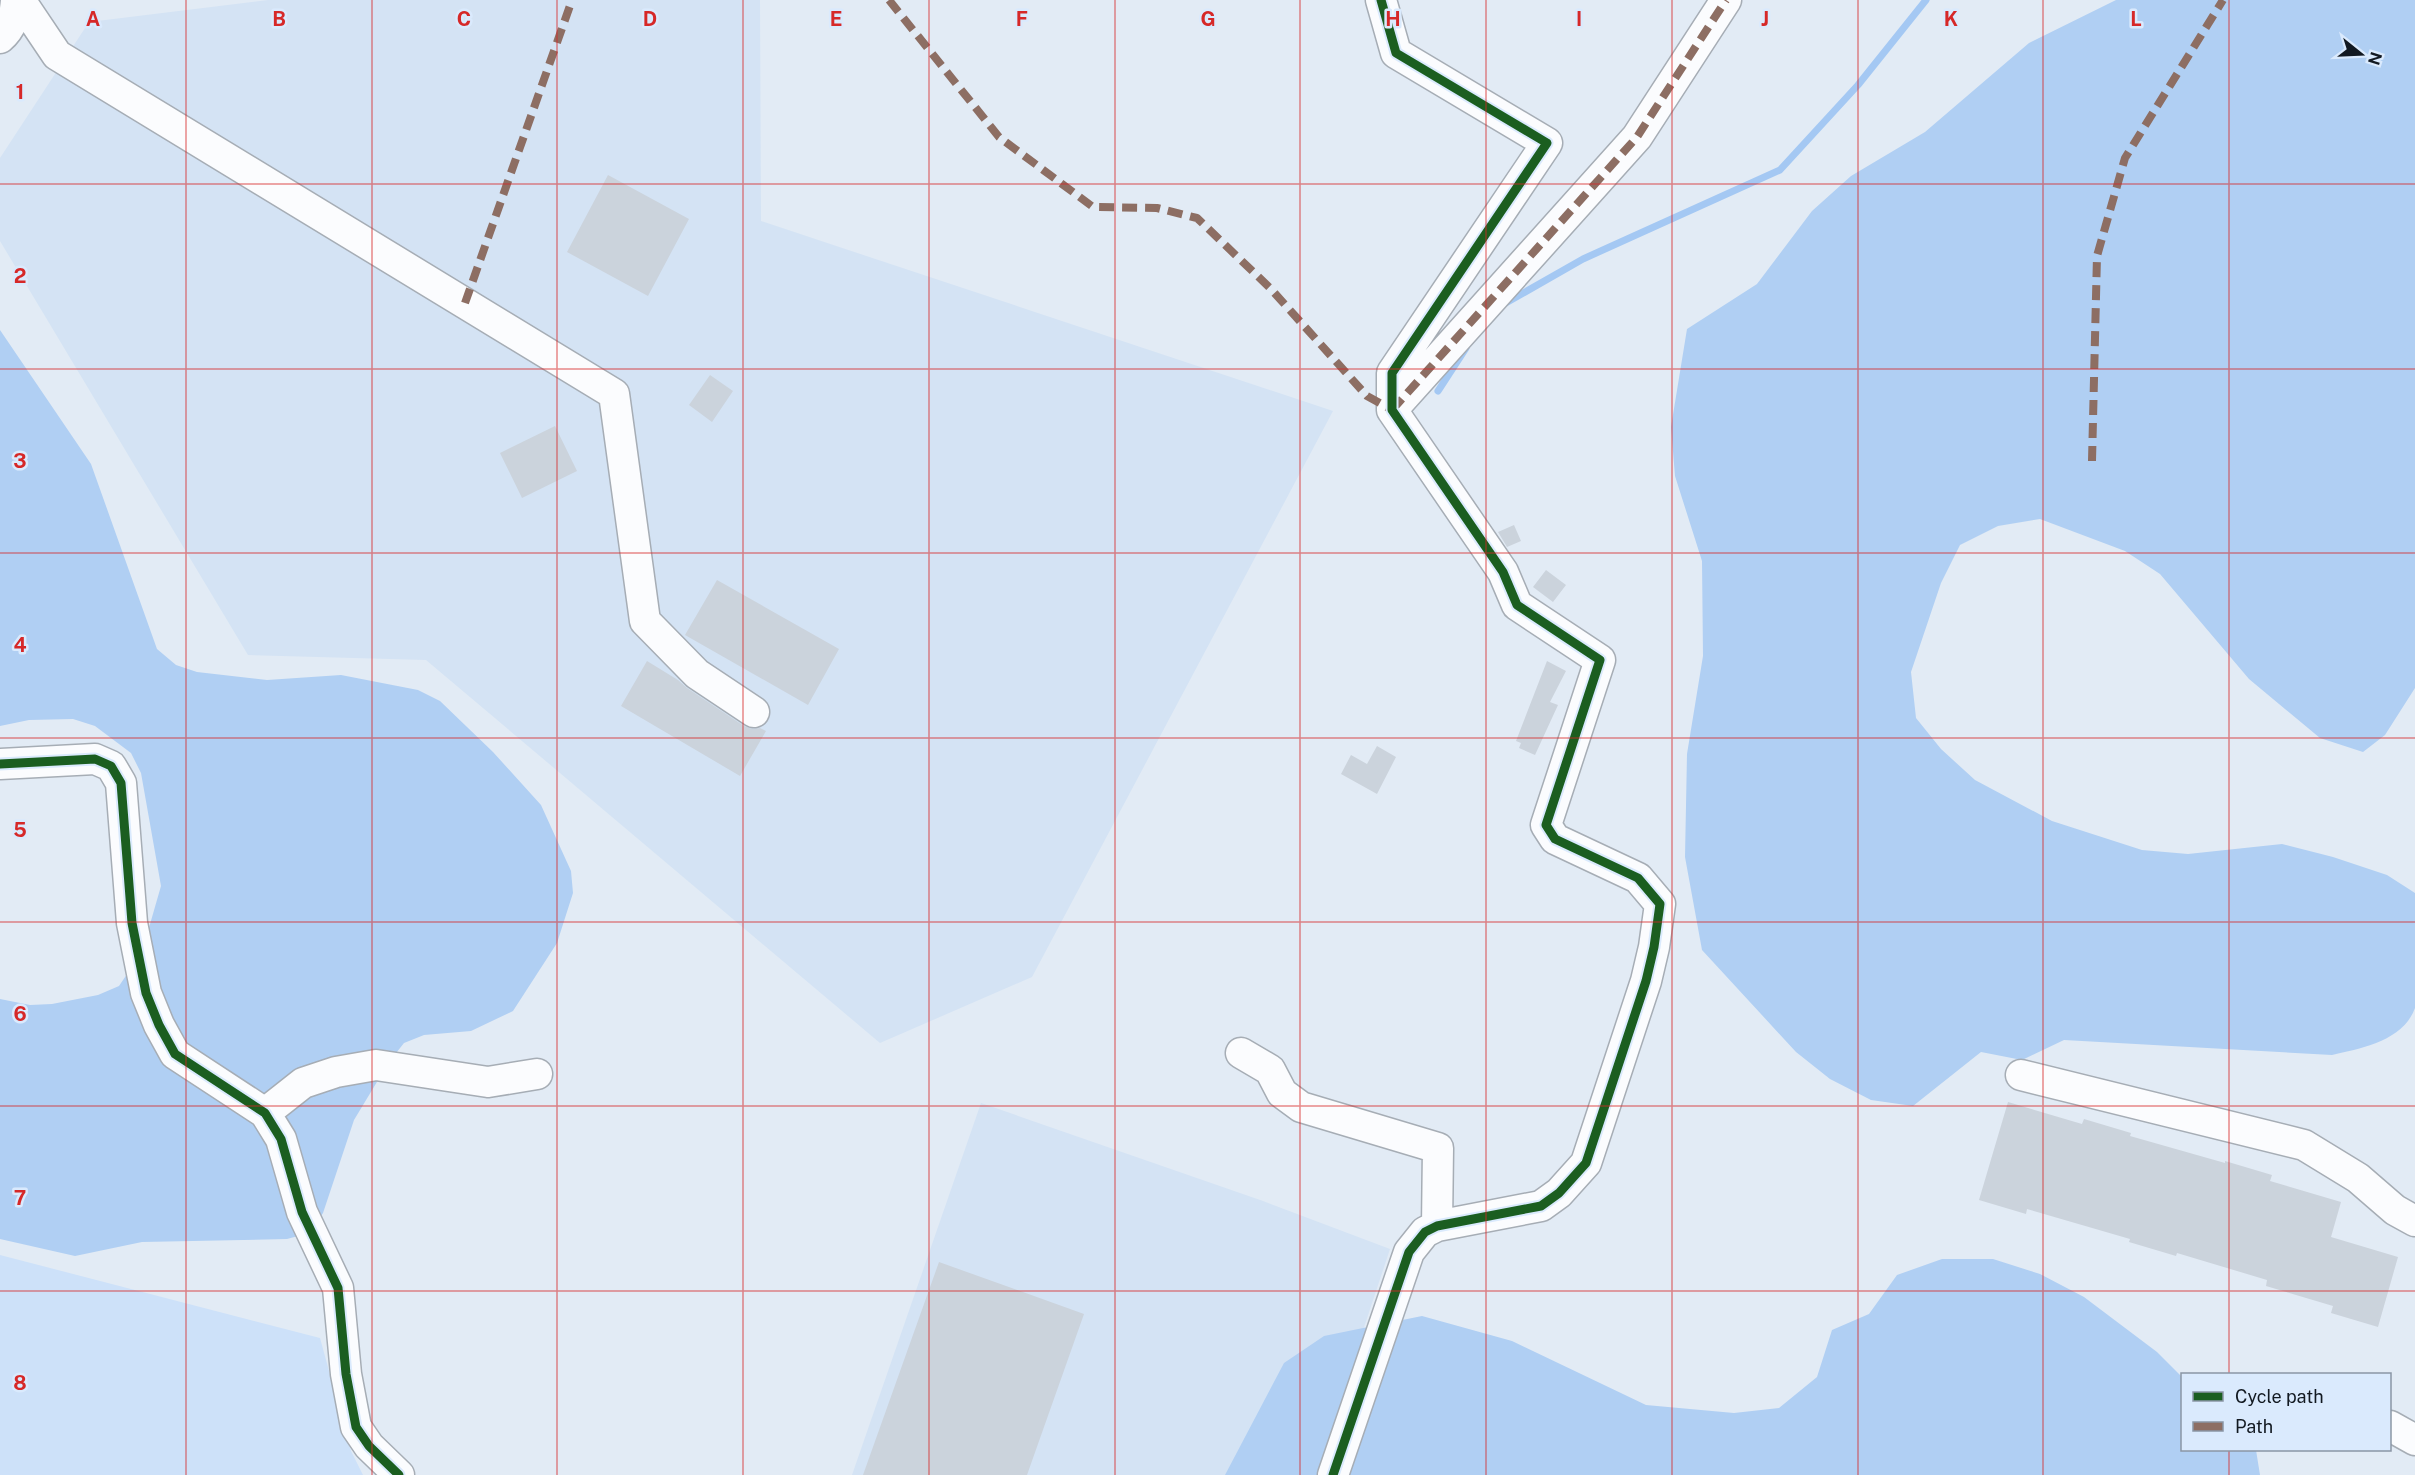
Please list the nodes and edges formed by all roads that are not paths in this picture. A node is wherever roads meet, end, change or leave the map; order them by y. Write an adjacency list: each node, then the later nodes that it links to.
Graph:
1 (18, 0): 4 (street); 6 (street)
2 (1381, 0): 5 (street)
3 (1726, 0): 5 (street)
4 (0, 38)
5 (1392, 410): 13 (street)
6 (754, 711)
7 (0, 764): 11 (street)
8 (1241, 1053): 13 (street)
9 (537, 1074): 11 (street)
10 (2021, 1076): 12 (street)
11 (265, 1113): 16 (street)
12 (2415, 1221)
13 (1437, 1226): 17 (street)
14 (2391, 1427): 15 (street)
15 (2415, 1440)
16 (399, 1475)
17 (1333, 1475)

